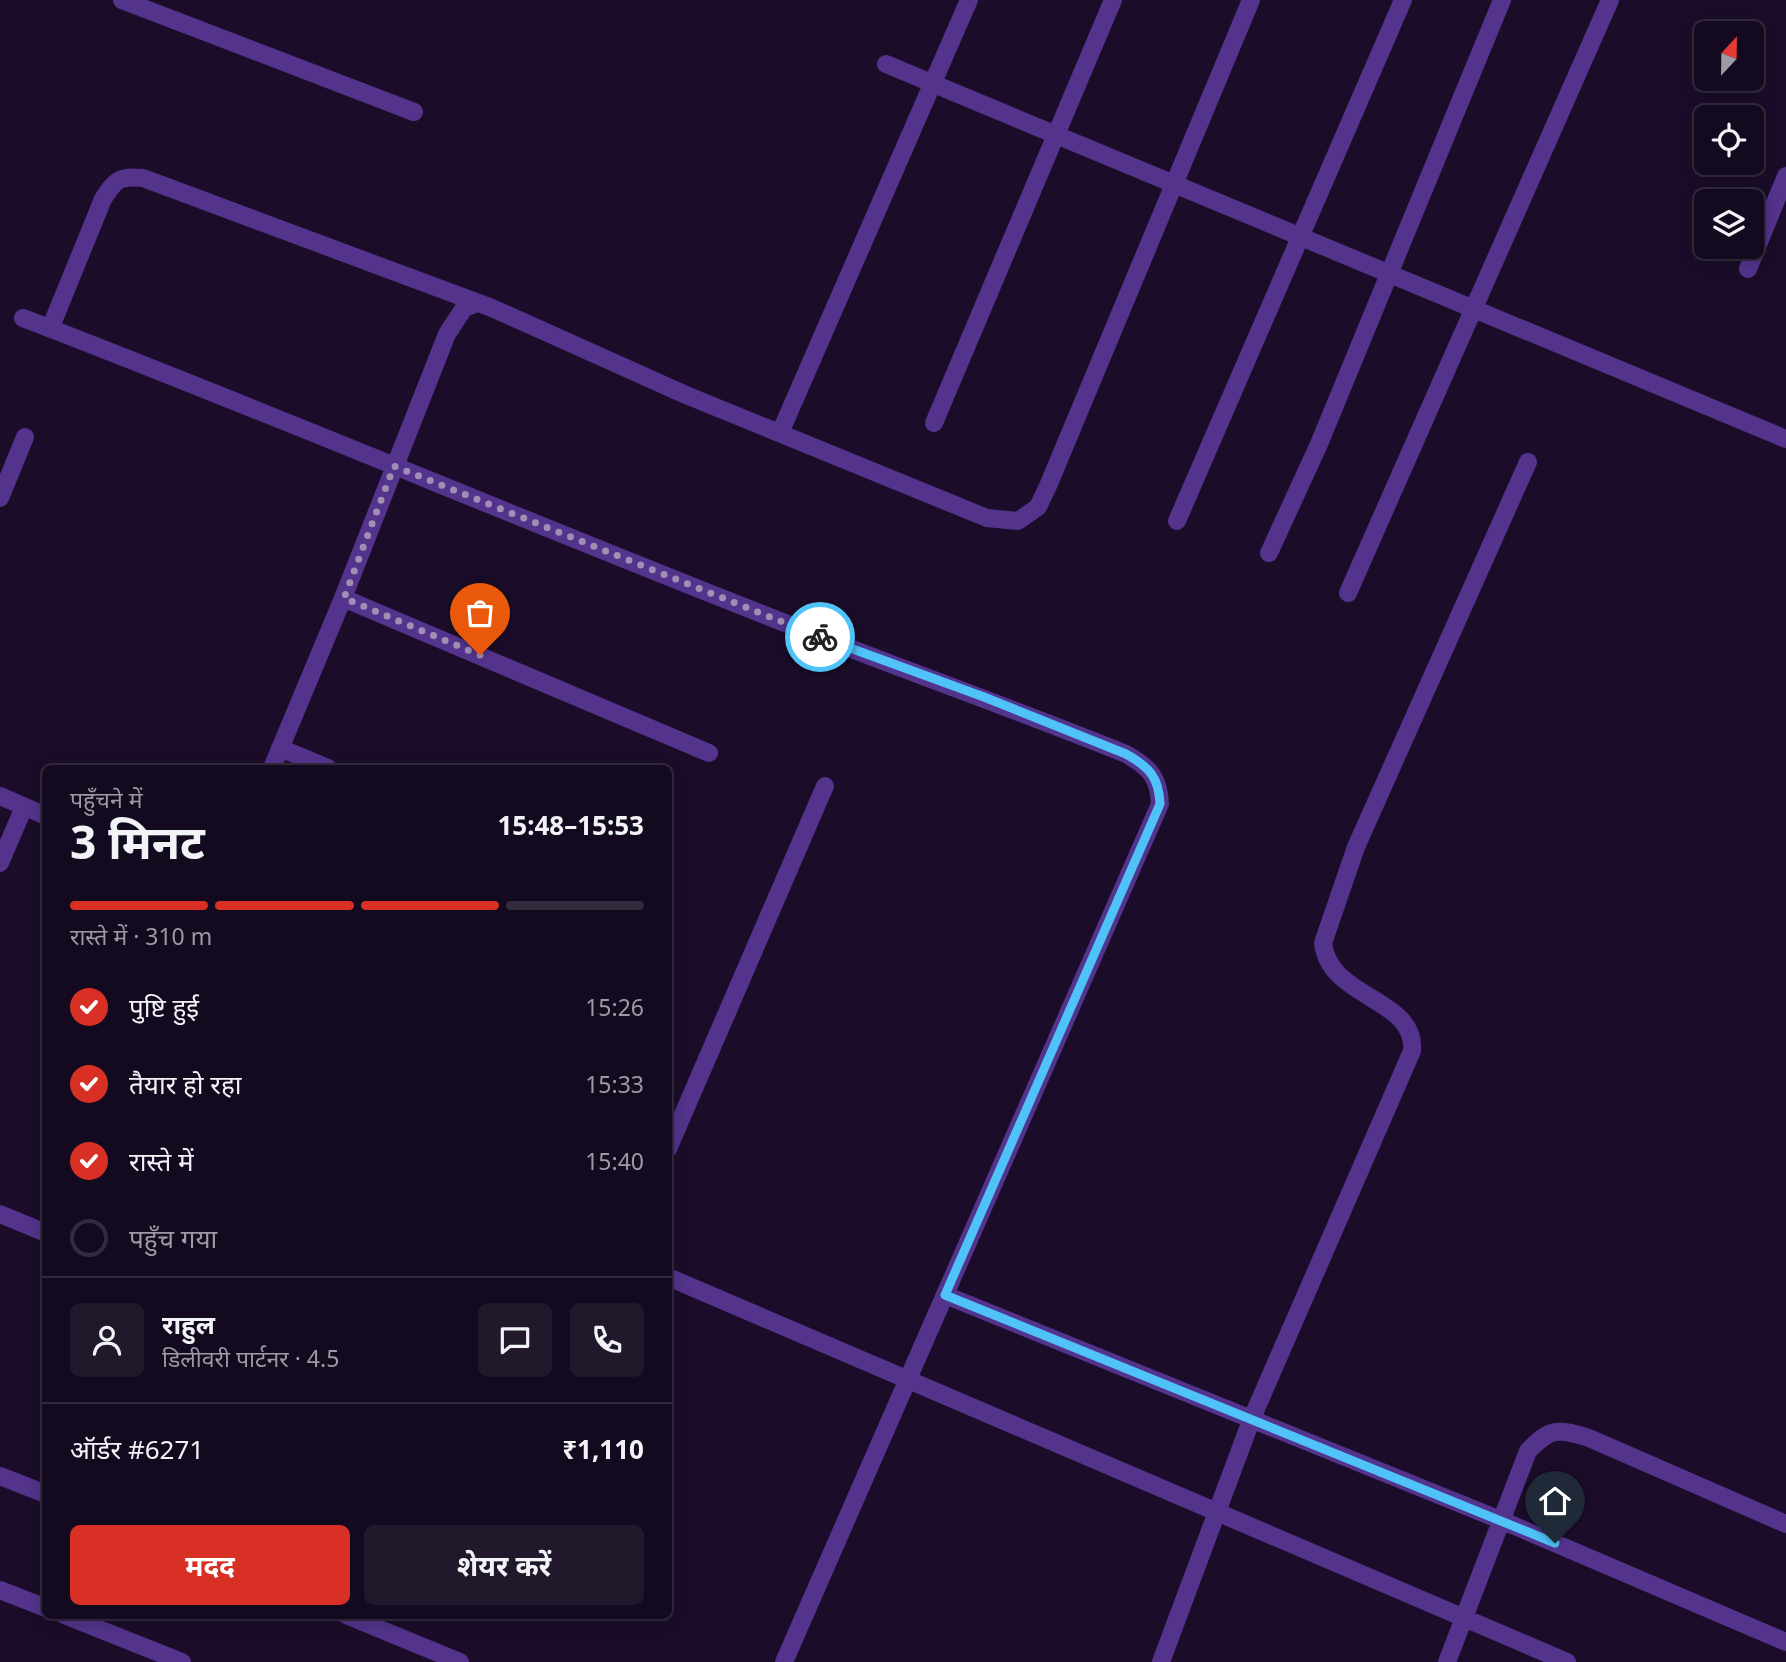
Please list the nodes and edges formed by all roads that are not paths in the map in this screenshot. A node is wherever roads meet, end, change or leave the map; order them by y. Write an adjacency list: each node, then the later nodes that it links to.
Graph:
1 (122, 0): 10 (street)
2 (969, 0): 9 (street)
3 (1113, 0): 11 (street)
4 (1251, 0): 13 (street)
5 (1403, 0): 14 (street)
6 (1502, 0): 16 (street)
7 (1610, 0): 18 (street)
8 (886, 64): 9 (street)
9 (933, 84): 11 (street); 22 (street)
10 (414, 112)
11 (1058, 136): 13 (street); 21 (street)
12 (1786, 176): 15 (street)
13 (1175, 184): 14 (street); 22 (street)
14 (1301, 237): 16 (street); 28 (street)
15 (1748, 269)
16 (1388, 274): 18 (street); 29 (street)
17 (477, 303): 20 (street); 22 (street); 26 (street)
18 (1472, 308): 24 (street); 30 (street)
19 (23, 318): 20 (street)
20 (50, 329): 26 (street)
21 (934, 423)
22 (780, 433)
23 (25, 437): 27 (street)
24 (1786, 439)
25 (1528, 462): 47 (street)
26 (394, 466): 31 (street); 45 (street)
27 (0, 498)
28 (1177, 521)
29 (1269, 553)
30 (1348, 593)
31 (344, 598): 32 (street); 33 (street)
32 (280, 748): 34 (street); 35 (street)
33 (709, 752)
34 (273, 765)
35 (321, 765)
36 (825, 786): 41 (street)
37 (0, 796): 38 (street)
38 (24, 807): 39 (street); 40 (street)
39 (42, 814)
40 (0, 863)
41 (672, 1140)
42 (0, 1214): 43 (street)
43 (42, 1231)
44 (672, 1279): 46 (street)
45 (945, 1295): 46 (street); 47 (street)
46 (908, 1382): 50 (street); 61 (street)
47 (1252, 1418): 50 (street); 51 (street)
48 (0, 1476): 49 (street)
49 (42, 1492)
50 (1217, 1513): 55 (street); 62 (street)
51 (1503, 1521): 52 (street); 55 (street); 58 (street)
52 (1786, 1524)
53 (0, 1590): 54 (street)
54 (42, 1606)
55 (1464, 1618): 63 (street); 64 (street)
56 (74, 1619): 59 (street)
57 (356, 1619): 60 (street)
58 (1786, 1642)
59 (182, 1662)
60 (460, 1662)
61 (784, 1662)
62 (1161, 1662)
63 (1447, 1662)
64 (1567, 1662)

